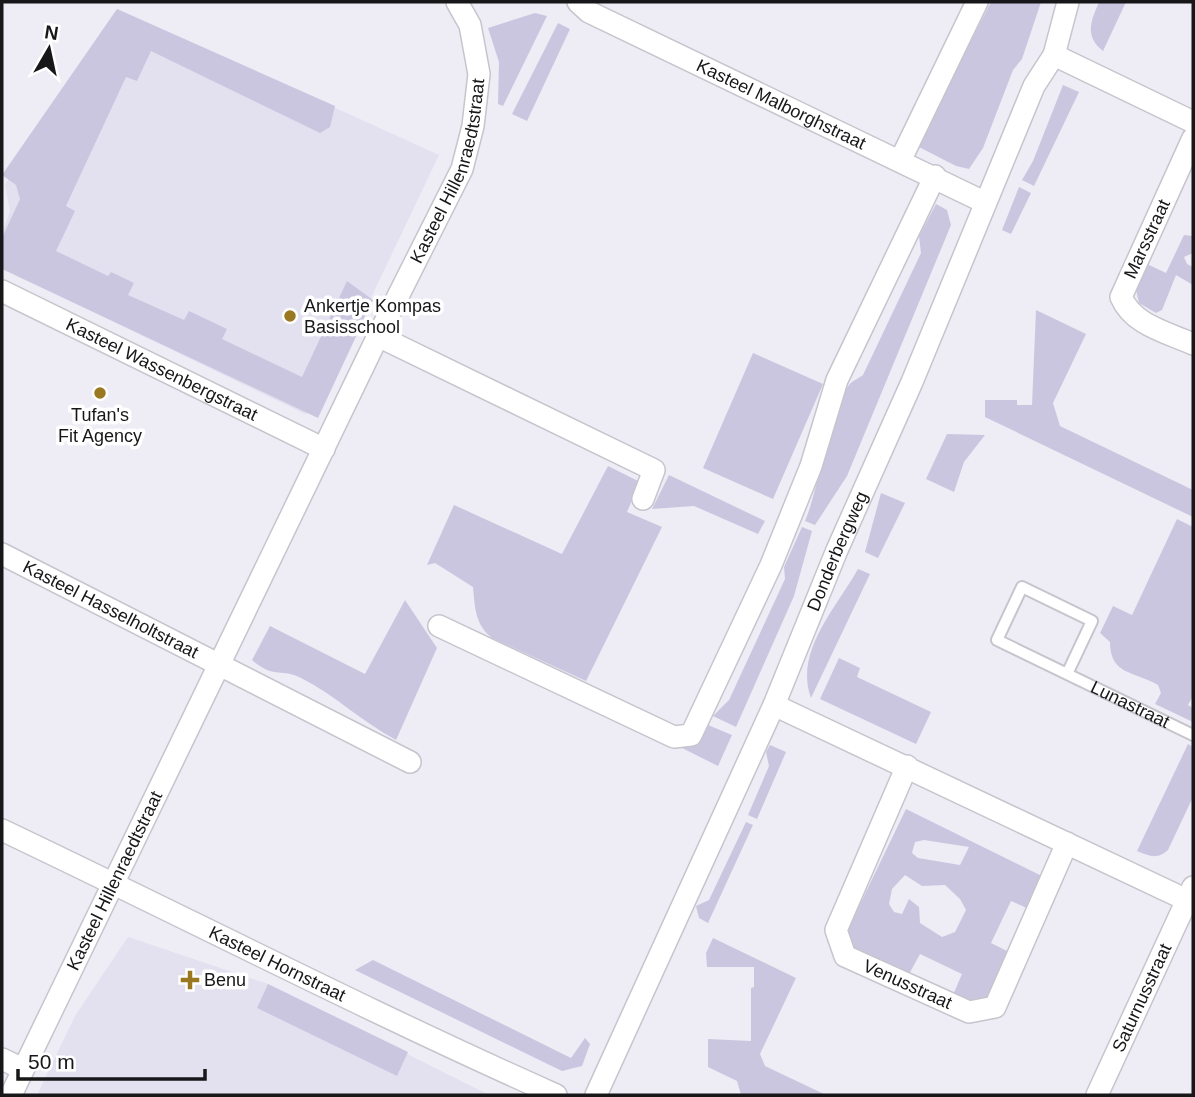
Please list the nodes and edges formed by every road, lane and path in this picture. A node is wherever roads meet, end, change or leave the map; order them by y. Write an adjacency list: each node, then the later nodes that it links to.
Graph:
1 (457, 2): 12 (street, Kasteel Hillenraedtstraat)
2 (578, 2): 8 (street, Kasteel Malborghstraat)
3 (976, 2): 8 (street)
4 (1068, 2): 5 (street, Donderbergweg)
5 (1054, 55): 6 (street); 10 (street, Donderbergweg)
6 (1193, 122)
7 (1193, 138): 13 (street, Marsstraat)
8 (900, 161): 9 (street, Kasteel Malborghstraat)
9 (935, 176): 10 (street, Kasteel Malborghstraat); 17 (street)
10 (984, 202): 20 (street, Donderbergweg)
11 (2, 291): 14 (street, Kasteel Wassenbergstraat)
12 (378, 336): 14 (street, Kasteel Hillenraedtstraat); 15 (street)
13 (1193, 344)
14 (324, 449): 18 (street, Kasteel Hillenraedtstraat)
15 (643, 499)
16 (2, 554): 18 (street, Kasteel Hasselholtstraat)
17 (439, 626)
18 (220, 666): 22 (street); 26 (street, Kasteel Hillenraedtstraat)
19 (1066, 674): 19 (lane, Lunastraat); 21 (lane, Lunastraat)
20 (774, 705): 23 (street); 32 (street, Donderbergweg)
21 (1193, 735)
22 (410, 762)
23 (907, 766): 25 (street); 25 (street, Venusstraat)
24 (2, 830): 26 (street, Kasteel Hornstraat)
25 (1067, 844): 27 (street)
26 (112, 883): 29 (street, Kasteel Hillenraedtstraat); 31 (street, Kasteel Hornstraat)
27 (1191, 897): 33 (street, Saturnusstraat)
28 (2, 1059): 29 (street)
29 (23, 1069): 30 (street, Kasteel Hillenraedtstraat)
30 (11, 1095)
31 (556, 1095)
32 (596, 1095)
33 (1097, 1095)

